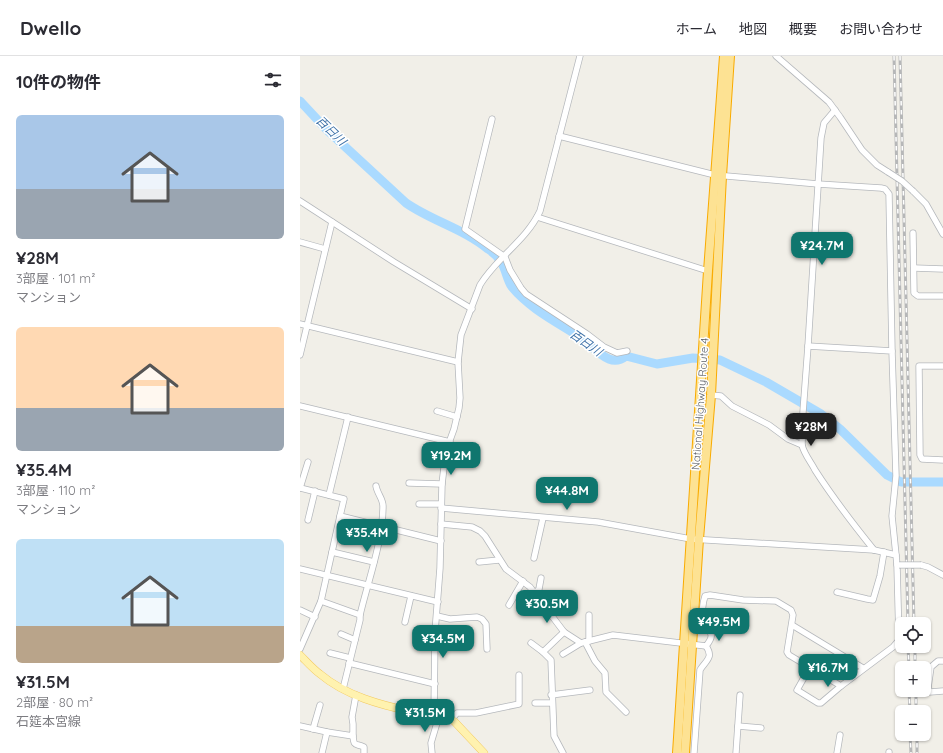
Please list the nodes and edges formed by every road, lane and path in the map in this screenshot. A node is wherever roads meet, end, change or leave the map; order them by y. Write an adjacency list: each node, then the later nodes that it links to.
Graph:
1 (580, 56): 9 (street)
2 (724, 56): 10 (highway, National Highway Route 4)
3 (730, 56): 10 (highway, National Highway Route 4)
4 (776, 56): 6 (street)
5 (788, 56): 6 (street)
6 (783, 62): 7 (street)
7 (835, 110): 11 (street); 16 (street, bridge)
8 (492, 119): 19 (street)
9 (559, 136): 10 (street); 13 (street)
10 (719, 176): 11 (street); 22 (highway, National Highway Route 4); 33 (highway, National Highway Route 4)
11 (818, 184): 27 (street); 29 (street)
12 (300, 201): 14 (street)
13 (537, 217): 19 (street); 22 (street)
14 (332, 222): 18 (street); 24 (street)
15 (913, 233): 20 (street)
16 (943, 234)
17 (300, 242): 18 (street)
18 (325, 249): 26 (street)
19 (504, 257): 24 (street); 28 (street)
20 (914, 268): 21 (street); 23 (street)
21 (943, 269)
22 (708, 271): 55 (highway, National Highway Route 4)
23 (943, 296)
24 (472, 310): 31 (street)
25 (300, 324): 26 (street)
26 (307, 326): 30 (street); 31 (street)
27 (808, 346): 29 (street); 39 (street)
28 (627, 351)
29 (892, 351): 60 (street)
30 (300, 355)
31 (458, 362): 37 (street)
32 (943, 366): 40 (street)
33 (711, 395): 39 (street); 55 (highway, National Highway Route 4)
34 (300, 406): 36 (street)
35 (437, 412): 37 (street)
36 (348, 417): 38 (street); 47 (street)
37 (457, 417): 38 (street)
38 (450, 442): 43 (street)
39 (802, 446): 57 (street)
40 (943, 460)
41 (308, 462): 45 (street)
42 (409, 483): 43 (street)
43 (442, 484): 49 (street)
44 (376, 486): 54 (street)
45 (300, 488): 46 (street)
46 (315, 491): 47 (street); 52 (street)
47 (329, 495): 50 (street)
48 (419, 504): 49 (street)
49 (441, 506): 51 (street); 53 (street)
50 (340, 516): 54 (street); 58 (street)
51 (543, 518): 55 (street); 61 (street)
52 (308, 520)
53 (441, 524): 56 (street); 62 (street)
54 (382, 526): 56 (street); 63 (street)
55 (695, 539): 57 (street); 90 (highway, National Highway Route 4)
56 (440, 541): 76 (street)
57 (874, 550): 59 (street)
58 (332, 552): 63 (street); 67 (street)
59 (884, 552): 60 (street); 72 (street)
60 (896, 555): 65 (street)
61 (534, 558)
62 (499, 560): 64 (street); 70 (street)
63 (374, 562): 71 (street)
64 (479, 562)
65 (898, 565): 68 (street, bridge); 100 (street)
66 (300, 569): 67 (street)
67 (327, 575): 71 (street); 75 (street)
68 (943, 575)
69 (541, 578): 73 (street)
70 (523, 580): 73 (street); 77 (street)
71 (368, 585): 74 (street); 79 (street)
72 (837, 592)
73 (535, 593): 85 (street)
74 (412, 596): 76 (street); 83 (street)
75 (321, 601): 79 (street); 82 (street)
76 (438, 602): 81 (street)
77 (509, 605)
78 (300, 610): 82 (street)
79 (360, 615): 87 (street)
80 (589, 615): 88 (street)
81 (437, 616): 92 (street); 102 (street)
82 (315, 617): 96 (street)
83 (405, 622)
84 (792, 625): 91 (street); 99 (street); 100 (street)
85 (564, 632): 88 (street); 94 (street)
86 (341, 634): 87 (street)
87 (355, 640): 97 (street)
88 (585, 642): 90 (street); 95 (street); 113 (street)
89 (531, 643): 94 (street)
90 (688, 644): 91 (street); 128 (highway, National Highway Route 4); 129 (highway, National Highway Route 4)
91 (706, 646): 130 (street)
92 (487, 649)
93 (330, 652): 97 (street)
94 (543, 652): 108 (street)
95 (563, 654)
96 (300, 656): 104 (main road)
97 (350, 660): 102 (street); 104 (street)
98 (943, 661): 106 (street)
99 (810, 667): 103 (street); 103 (street)
100 (864, 668): 103 (street)
101 (519, 675): 115 (street)
102 (435, 684): 114 (street)
103 (841, 686)
104 (343, 689): 107 (main road)
105 (590, 690): 108 (street)
106 (943, 691)
107 (356, 695): 114 (main road); 122 (street)
108 (552, 695): 111 (street)
109 (740, 695): 117 (street)
110 (535, 703): 111 (street)
111 (552, 703): 127 (street)
112 (320, 705): 119 (street)
113 (626, 712)
114 (437, 716): 115 (main road); 125 (street)
115 (452, 719): 126 (main road)
116 (300, 726): 119 (street)
117 (738, 726): 118 (street); 131 (street)
118 (761, 728)
119 (313, 729): 120 (street)
120 (327, 732): 122 (street); 123 (street)
121 (840, 735): 132 (street)
122 (353, 736): 124 (street)
123 (322, 753)
124 (364, 753)
125 (432, 753)
126 (484, 753)
127 (563, 753)
128 (677, 753)
129 (685, 753)
130 (694, 753)
131 (736, 753)
132 (838, 753)

